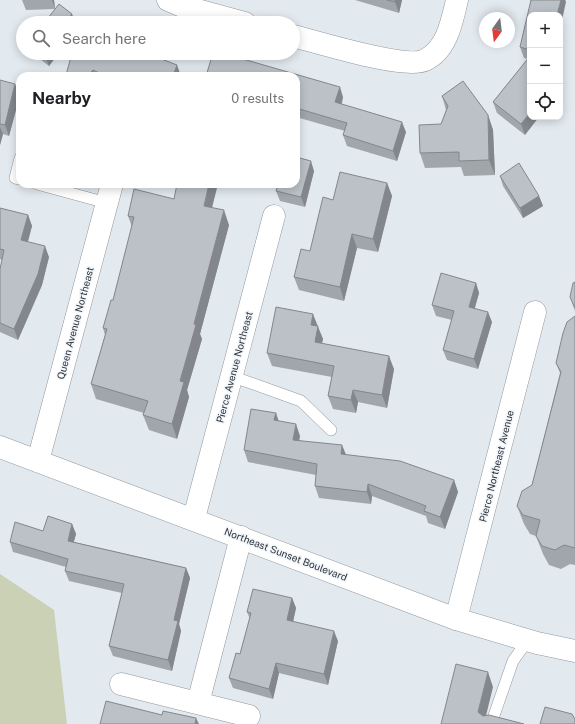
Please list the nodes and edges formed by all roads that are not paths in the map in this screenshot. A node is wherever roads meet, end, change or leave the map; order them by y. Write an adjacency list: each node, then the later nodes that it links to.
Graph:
1 (168, 0): 3 (street)
2 (457, 0): 4 (street)
3 (219, 16)
4 (300, 38)
5 (69, 188): 6 (lane)
6 (109, 193): 12 (street, Queen Avenue Northeast)
7 (274, 216): 9 (street, Pierce Avenue Northeast)
8 (535, 312): 15 (street, Pierce Northeast Avenue)
9 (231, 376): 10 (lane); 13 (street, Pierce Avenue Northeast)
10 (331, 430)
11 (0, 446): 12 (street, Northeast Sunset Boulevard)
12 (38, 461): 13 (street, Northeast Sunset Boulevard)
13 (194, 518): 14 (street, Northeast Sunset Boulevard)
14 (241, 537): 15 (street, Northeast Sunset Boulevard); 19 (street)
15 (456, 619): 16 (street, Northeast Sunset Boulevard)
16 (527, 640): 17 (street, Northeast Sunset Boulevard); 21 (lane)
17 (575, 651)
18 (120, 684): 19 (street)
19 (198, 703): 20 (street)
20 (249, 716)
21 (491, 724)

